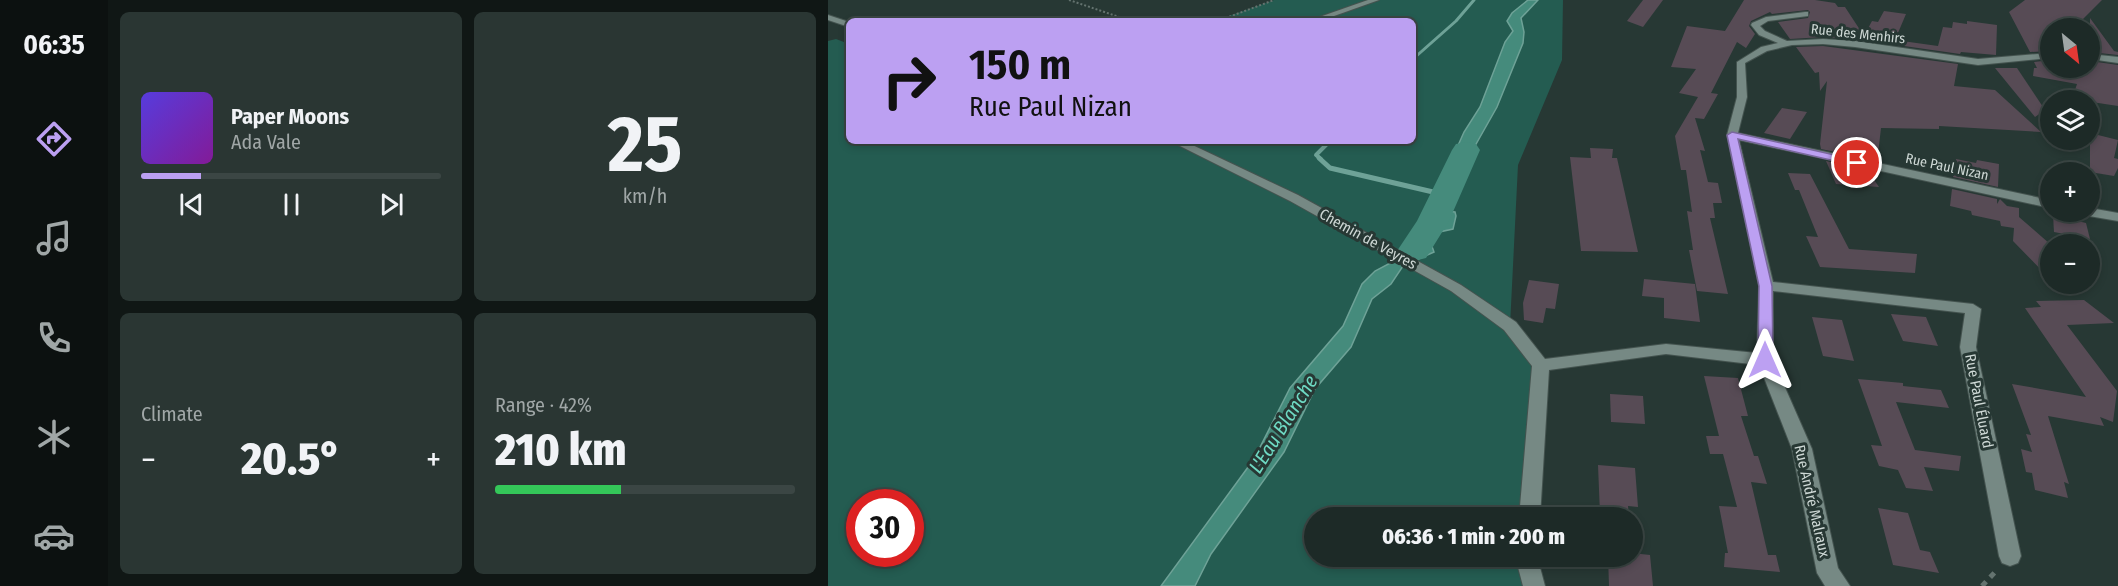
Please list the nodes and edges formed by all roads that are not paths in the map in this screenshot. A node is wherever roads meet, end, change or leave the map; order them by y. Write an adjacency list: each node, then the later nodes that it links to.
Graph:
1 (1375, 0): 4 (street)
2 (1805, 14): 6 (street)
3 (828, 17): 5 (street)
4 (1321, 18)
5 (846, 24)
6 (1784, 43): 7 (street, Rue des Menhirs); 10 (street, Rue des Menhirs)
7 (2040, 57)
8 (2100, 58): 9 (street)
9 (2118, 60)
10 (1732, 135): 12 (street, Rue Paul Nizan); 15 (street, Rue André Malraux)
11 (1180, 144): 17 (street, Chemin de Veyres)
12 (2040, 202)
13 (2100, 213): 14 (street)
14 (2117, 215)
15 (1766, 286): 16 (street, Rue André Malraux); 19 (street, Rue Paul Éluard)
16 (1765, 360): 17 (street); 22 (street, Rue André Malraux)
17 (1540, 365): 18 (street)
18 (1530, 507)
19 (2010, 556)
20 (1529, 567): 21 (street)
21 (1534, 586)
22 (1839, 586)

